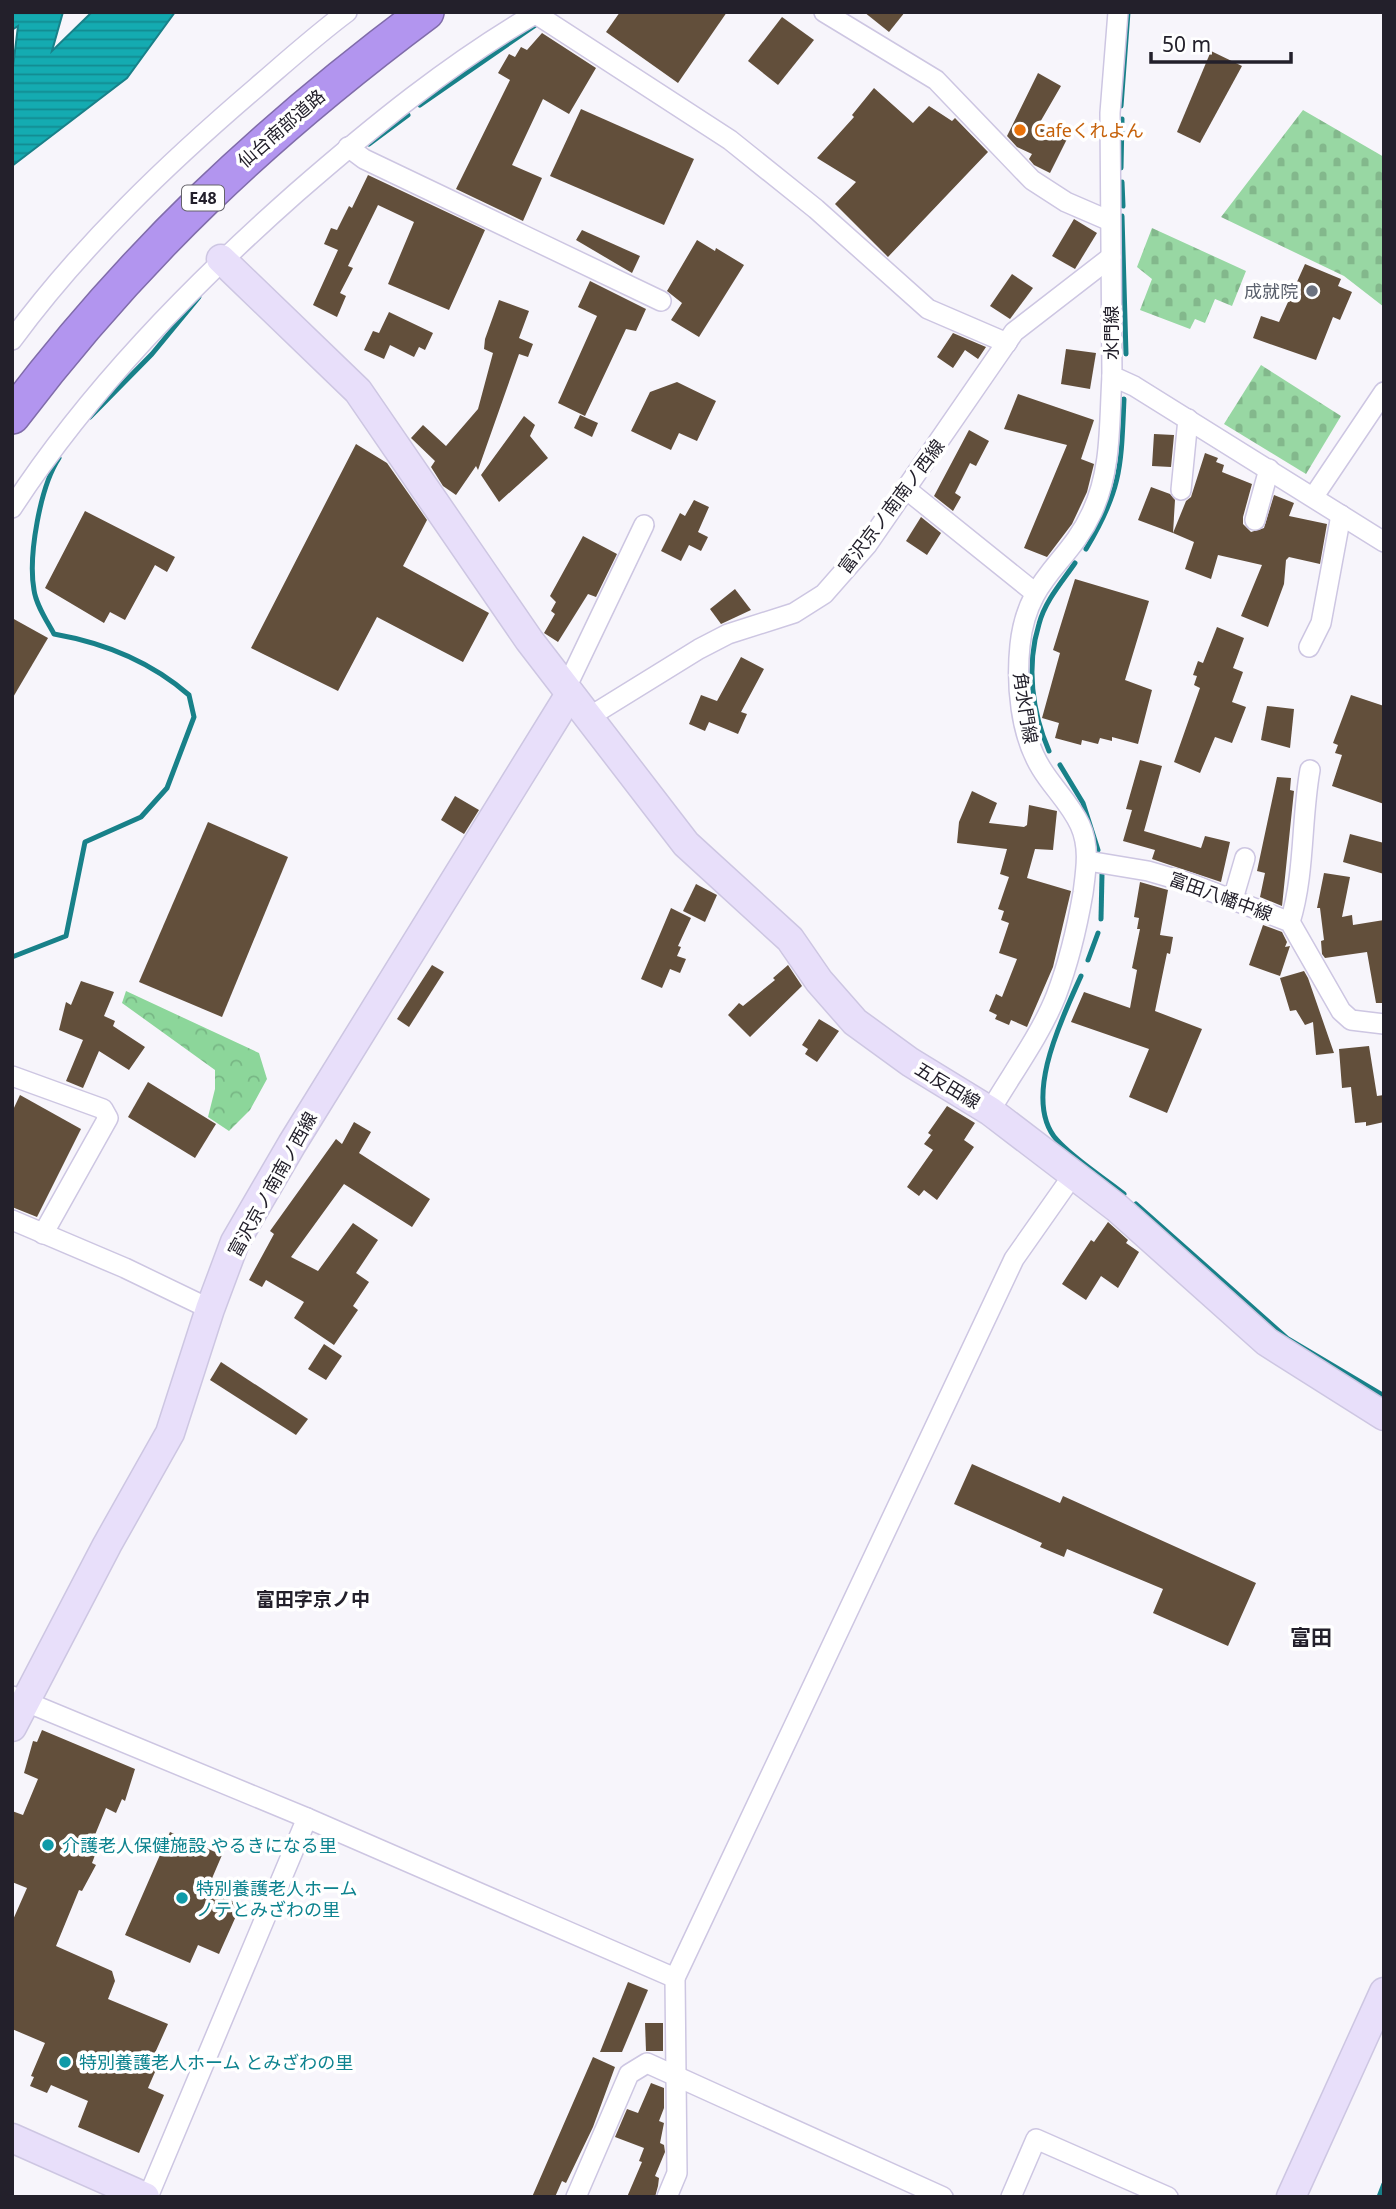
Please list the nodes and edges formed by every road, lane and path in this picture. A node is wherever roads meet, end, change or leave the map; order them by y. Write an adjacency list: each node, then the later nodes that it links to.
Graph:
1 (347, 12): 11 (street)
2 (426, 12): 15 (highway, 仙台南部道路 / E48)
3 (824, 12): 7 (street)
4 (1118, 12): 7 (street, 水門線)
5 (537, 13): 6 (street); 12 (street)
6 (348, 147): 9 (street); 10 (street)
7 (1110, 221): 8 (street, 水門線)
8 (1111, 257): 12 (street, 富沢京ノ南南ノ西線); 13 (street, 水門線)
9 (221, 259): 21 (street); 28 (street, 五反田線)
10 (661, 301)
11 (12, 340)
12 (1007, 343): 18 (street, 富沢京ノ南南ノ西線)
13 (1112, 376): 16 (street, 水門線); 26 (street, 角水門線)
14 (1384, 392): 20 (street)
15 (12, 416)
16 (1188, 419): 17 (street, 水門線); 19 (street)
17 (1269, 469): 20 (street, 水門線); 23 (street)
18 (906, 489): 26 (street); 29 (street, 富沢京ノ南南ノ西線)
19 (1181, 491)
20 (1314, 496): 22 (street, 水門線)
21 (12, 508)
22 (1340, 514): 25 (street, 水門線); 27 (street)
23 (1255, 520)
24 (644, 525): 28 (street)
25 (1384, 542)
26 (1034, 592): 32 (street, 角水門線)
27 (1309, 647)
28 (568, 691): 29 (street, 五反田線); 41 (street, 富沢京ノ南南ノ西線)
29 (589, 717): 37 (street, 五反田線)
30 (1310, 770): 34 (street)
31 (1245, 858): 33 (street)
32 (1088, 861): 33 (street, 富田八幡中線); 37 (street, 角水門線)
33 (1233, 899): 34 (street, 富田八幡中線)
34 (1290, 922): 35 (street, 富田八幡中線)
35 (1384, 1024)
36 (12, 1076): 40 (street)
37 (990, 1111): 38 (street, 五反田線)
38 (1073, 1175): 42 (street, 五反田線); 46 (street)
39 (12, 1220): 40 (street)
40 (43, 1234): 41 (street)
41 (209, 1309): 43 (street, 富沢京ノ南南ノ西線)
42 (1384, 1416)
43 (19, 1698): 44 (street, 富沢京ノ南南ノ西線); 45 (street)
44 (12, 1727)
45 (307, 1818): 46 (street); 50 (street)
46 (675, 1978): 48 (street)
47 (1384, 1992): 56 (street)
48 (678, 2076): 51 (street); 52 (street); 53 (street)
49 (12, 2138): 50 (street)
50 (146, 2197)
51 (576, 2197)
52 (667, 2197)
53 (943, 2197)
54 (1011, 2197): 55 (street)
55 (1168, 2197)
56 (1292, 2197)

